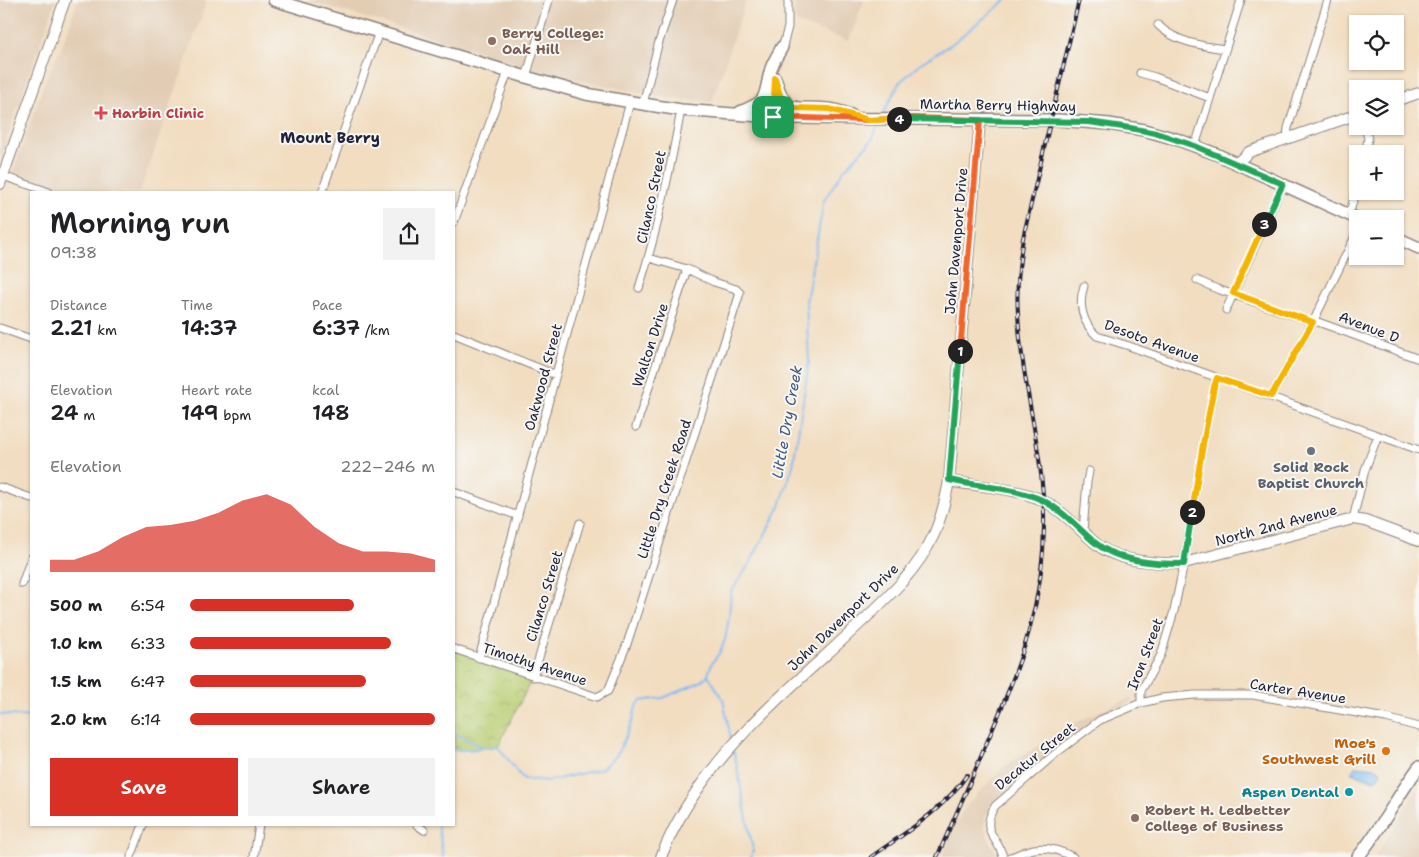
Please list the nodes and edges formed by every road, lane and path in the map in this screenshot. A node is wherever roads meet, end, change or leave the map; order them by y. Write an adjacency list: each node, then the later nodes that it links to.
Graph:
1 (65, 0): 30 (street)
2 (274, 0): 9 (main road)
3 (550, 0): 14 (street)
4 (673, 0): 20 (street)
5 (788, 0): 10 (street)
6 (1240, 0): 11 (street)
7 (1328, 0): 27 (street)
8 (1158, 25): 11 (street)
9 (379, 32): 12 (main road); 33 (street)
10 (782, 47): 15 (street); 22 (main road)
11 (1225, 49): 17 (street)
12 (508, 72): 14 (main road); 35 (street)
13 (1140, 73): 17 (street)
14 (526, 77): 19 (main road)
15 (775, 78): 23 (main road); 24 (street)
16 (1419, 93): 18 (street)
17 (1210, 98): 28 (street)
18 (1404, 98)
19 (630, 102): 20 (main road); 51 (street, Oakwood Street)
20 (643, 104): 21 (main road)
21 (681, 110): 22 (main road); 39 (street, Cilanco Street)
22 (735, 114): 24 (main road)
23 (845, 116): 24 (main road); 26 (main road, Martha Berry Highway)
24 (773, 117)
25 (1349, 117): 27 (street)
26 (980, 120): 28 (main road, Martha Berry Highway); 58 (street, John Davenport Drive)
27 (1287, 138): 29 (street)
28 (1195, 146): 29 (main road, Martha Berry Highway)
29 (1236, 163): 31 (main road, Martha Berry Highway)
30 (1, 180): 32 (street)
31 (1283, 184): 34 (main road, Martha Berry Highway); 44 (street)
32 (45, 191)
33 (322, 191)
34 (1349, 215)
35 (455, 219)
36 (1404, 241): 38 (main road)
37 (1349, 248): 46 (street)
38 (1419, 248)
39 (649, 258): 40 (street); 43 (street, Cilanco Street)
40 (687, 269): 54 (street, Walton Drive); 73 (street, Little Dry Creek Road)
41 (1197, 280): 44 (street, Avenue D)
42 (1084, 286): 52 (street, Desoto Avenue)
43 (639, 288)
44 (1233, 293): 45 (street); 46 (street, Avenue D)
45 (1226, 310)
46 (1313, 322): 50 (street, Avenue D); 53 (street)
47 (0, 328): 49 (street)
48 (455, 334): 51 (street)
49 (30, 339)
50 (1419, 360)
51 (556, 374): 62 (street, Oakwood Street)
52 (1217, 378): 53 (street, Desoto Avenue); 68 (street, Iron Street)
53 (1271, 396): 55 (street, Desoto Avenue)
54 (636, 428)
55 (1378, 435): 56 (street, Desoto Avenue); 63 (street)
56 (1419, 450)
57 (1089, 472): 65 (street)
58 (949, 480): 65 (street, North 2nd Avenue); 84 (street, John Davenport Drive)
59 (0, 487): 61 (street)
60 (455, 492): 62 (street)
61 (30, 498)
62 (518, 516): 71 (street, Oakwood Street)
63 (1354, 519): 66 (street, North 2nd Avenue); 68 (street, North 2nd Avenue)
64 (580, 523): 72 (street, Cilanco Street)
65 (1083, 531): 68 (street, North 2nd Avenue)
66 (1419, 541)
67 (30, 561): 69 (street)
68 (1184, 564): 74 (street, Iron Street)
69 (22, 584)
70 (455, 649): 71 (street, Timothy Avenue)
71 (479, 658): 72 (street, Timothy Avenue)
72 (533, 677): 73 (street, Timothy Avenue)
73 (608, 691)
74 (1142, 703): 75 (street, Carter Avenue); 85 (street, Decatur Street)
75 (1419, 727)
76 (1419, 767): 81 (main road)
77 (143, 826): 82 (street)
78 (259, 826): 83 (street)
79 (418, 826): 80 (street)
80 (424, 830)
81 (1364, 855)
82 (131, 857)
83 (254, 857)
84 (661, 857)
85 (1003, 857)
86 (1010, 857): 87 (street)
87 (1073, 857)

